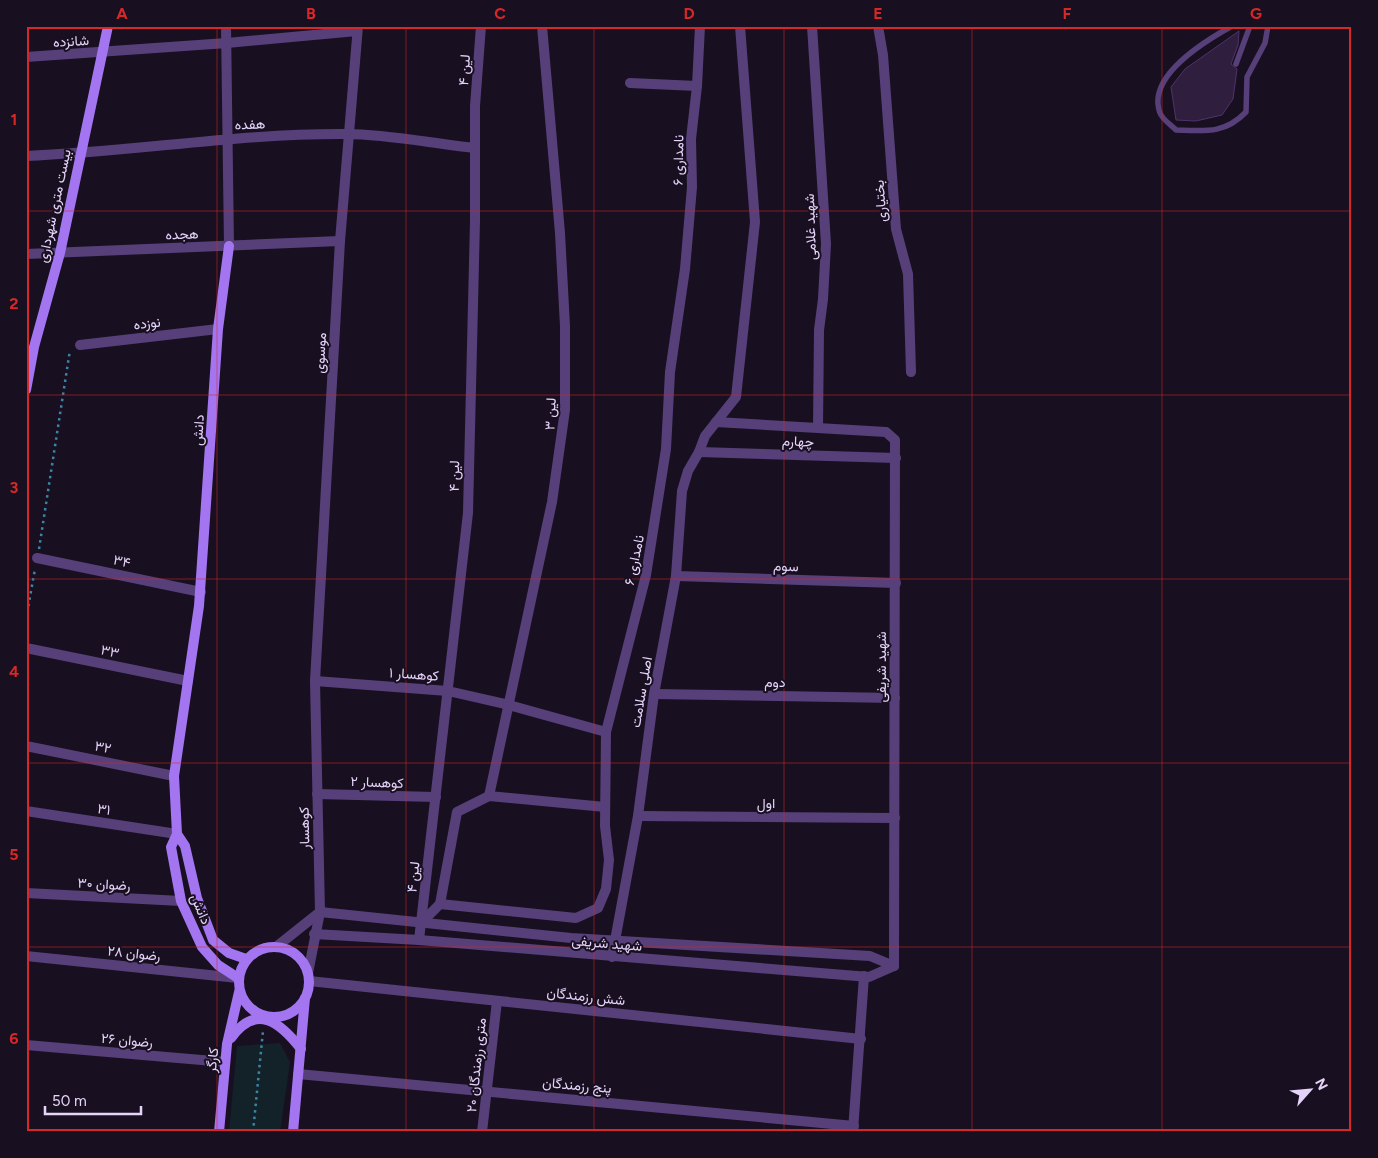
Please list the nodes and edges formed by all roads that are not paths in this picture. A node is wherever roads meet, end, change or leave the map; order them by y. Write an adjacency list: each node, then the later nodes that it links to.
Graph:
1 (108, 26): 14 (street, بیست متری شهرداری)
2 (226, 26): 13 (street, دانش)
3 (481, 26): 21 (street, لین ۴)
4 (542, 26): 47 (street, لین ۳)
5 (700, 26): 18 (street, نامداری ۶)
6 (740, 26): 33 (street, اصلی سلامت)
7 (812, 26): 34 (street, شهید غلامی)
8 (878, 26): 31 (street, بختیاری)
9 (1232, 26): 11 (lane)
10 (1250, 26): 16 (lane)
11 (1268, 26)
12 (357, 29): 13 (street, شانزده); 19 (street, موسوی)
13 (227, 43): 14 (street, شانزده); 20 (street, دانش)
14 (104, 52): 15 (street, شانزده); 22 (street, بیست متری شهرداری)
15 (26, 57)
16 (1236, 64)
17 (630, 83): 18 (street)
18 (697, 86): 48 (street, نامداری ۶)
19 (348, 134): 20 (street, هفده); 21 (street, هفده); 24 (street, موسوی)
20 (229, 138): 22 (street, هفده); 25 (street, دانش)
21 (475, 148): 44 (street, لین ۴)
22 (79, 154): 23 (street, هفده); 26 (street, بیست متری شهرداری)
23 (26, 156)
24 (340, 241): 25 (street, هجده); 43 (street, موسوی)
25 (229, 246): 26 (street, هجده); 28 (street, دانش)
26 (60, 253): 27 (street, هجده); 30 (street, بیست متری شهرداری)
27 (26, 254)
28 (218, 329): 29 (street, نوزده); 40 (street, دانش)
29 (80, 345)
30 (30, 347): 32 (street, بیست متری شهرداری)
31 (911, 372)
32 (26, 390)
33 (716, 422): 34 (street, شهید شریفی); 35 (street, اصلی سلامت)
34 (818, 427): 36 (street, شهید شریفی)
35 (699, 452): 36 (street, چهارم); 38 (street, اصلی سلامت)
36 (896, 458): 39 (street, شهید شریفی)
37 (37, 558): 40 (street, ۳۴)
38 (676, 576): 39 (street, سوم); 45 (street, اصلی سلامت)
39 (896, 583): 46 (street, شهید شریفی)
40 (200, 592): 42 (street, دانش)
41 (26, 648): 42 (street, ۳۳)
42 (188, 681): 50 (street, دانش)
43 (315, 681): 44 (street, کوهسار ۱); 51 (street, کوهسار)
44 (448, 691): 47 (street, کوهسار ۱); 53 (street, لین ۴)
45 (654, 694): 46 (street, دوم); 56 (street, اصلی سلامت)
46 (895, 698): 57 (street, شهید شریفی)
47 (510, 705): 48 (street, کوهسار ۱); 52 (street, لین ۳)
48 (606, 732): 54 (street, نامداری ۶)
49 (26, 746): 50 (street, ۳۲)
50 (174, 776): 58 (street, دانش)
51 (317, 794): 53 (street, کوهسار ۲); 62 (street, کوهسار)
52 (489, 796): 54 (street); 61 (street)
53 (436, 798): 63 (street, لین ۴)
54 (605, 807): 61 (street, نامداری ۶)
55 (26, 811): 58 (street, ۳۱)
56 (638, 816): 57 (street, اول); 65 (street, اصلی سلامت)
57 (895, 818): 71 (street, شهید شریفی)
58 (177, 834): 60 (street, دانش); 70 (street, دانش)
59 (26, 894): 60 (street, رضوان ۳۰)
60 (181, 901): 74 (street, دانش)
61 (440, 904): 63 (street)
62 (320, 912): 63 (street, شهید شریفی); 64 (street, کوهسار); 67 (street)
63 (422, 923): 65 (street, شهید شریفی); 66 (street, لین ۴)
64 (314, 934): 66 (street, شهید شریفی); 73 (street, کوهسار)
65 (614, 939): 69 (street, اصلی سلامت); 71 (street, شهید شریفی)
66 (419, 940): 69 (street, شهید شریفی)
67 (276, 947): 70 (street); 73 (street)
68 (26, 956): 74 (street, رضوان ۲۸)
69 (612, 957): 72 (street, شهید شریفی)
70 (246, 959): 74 (street)
71 (894, 966): 72 (street, شهید شریفی)
72 (864, 976): 78 (street)
73 (308, 977): 76 (street); 77 (street, شش رزمندگان)
74 (238, 978): 75 (street)
75 (239, 992): 76 (street); 79 (street, کارگر)
76 (305, 998): 81 (street)
77 (497, 1001): 78 (street, شش رزمندگان); 84 (street, ۲۰ متری رزمندگان)
78 (861, 1039): 85 (street)
79 (227, 1044): 81 (street); 82 (street, کارگر)
80 (26, 1045): 82 (street, رضوان ۲۶)
81 (301, 1049): 83 (street)
82 (225, 1062): 86 (street, کارگر)
83 (298, 1074): 84 (street, پنج رزمندگان); 87 (street)
84 (487, 1090): 85 (street, پنج رزمندگان); 88 (street, ۲۰ متری رزمندگان)
85 (853, 1129)
86 (219, 1132)
87 (293, 1132)
88 (482, 1132)

